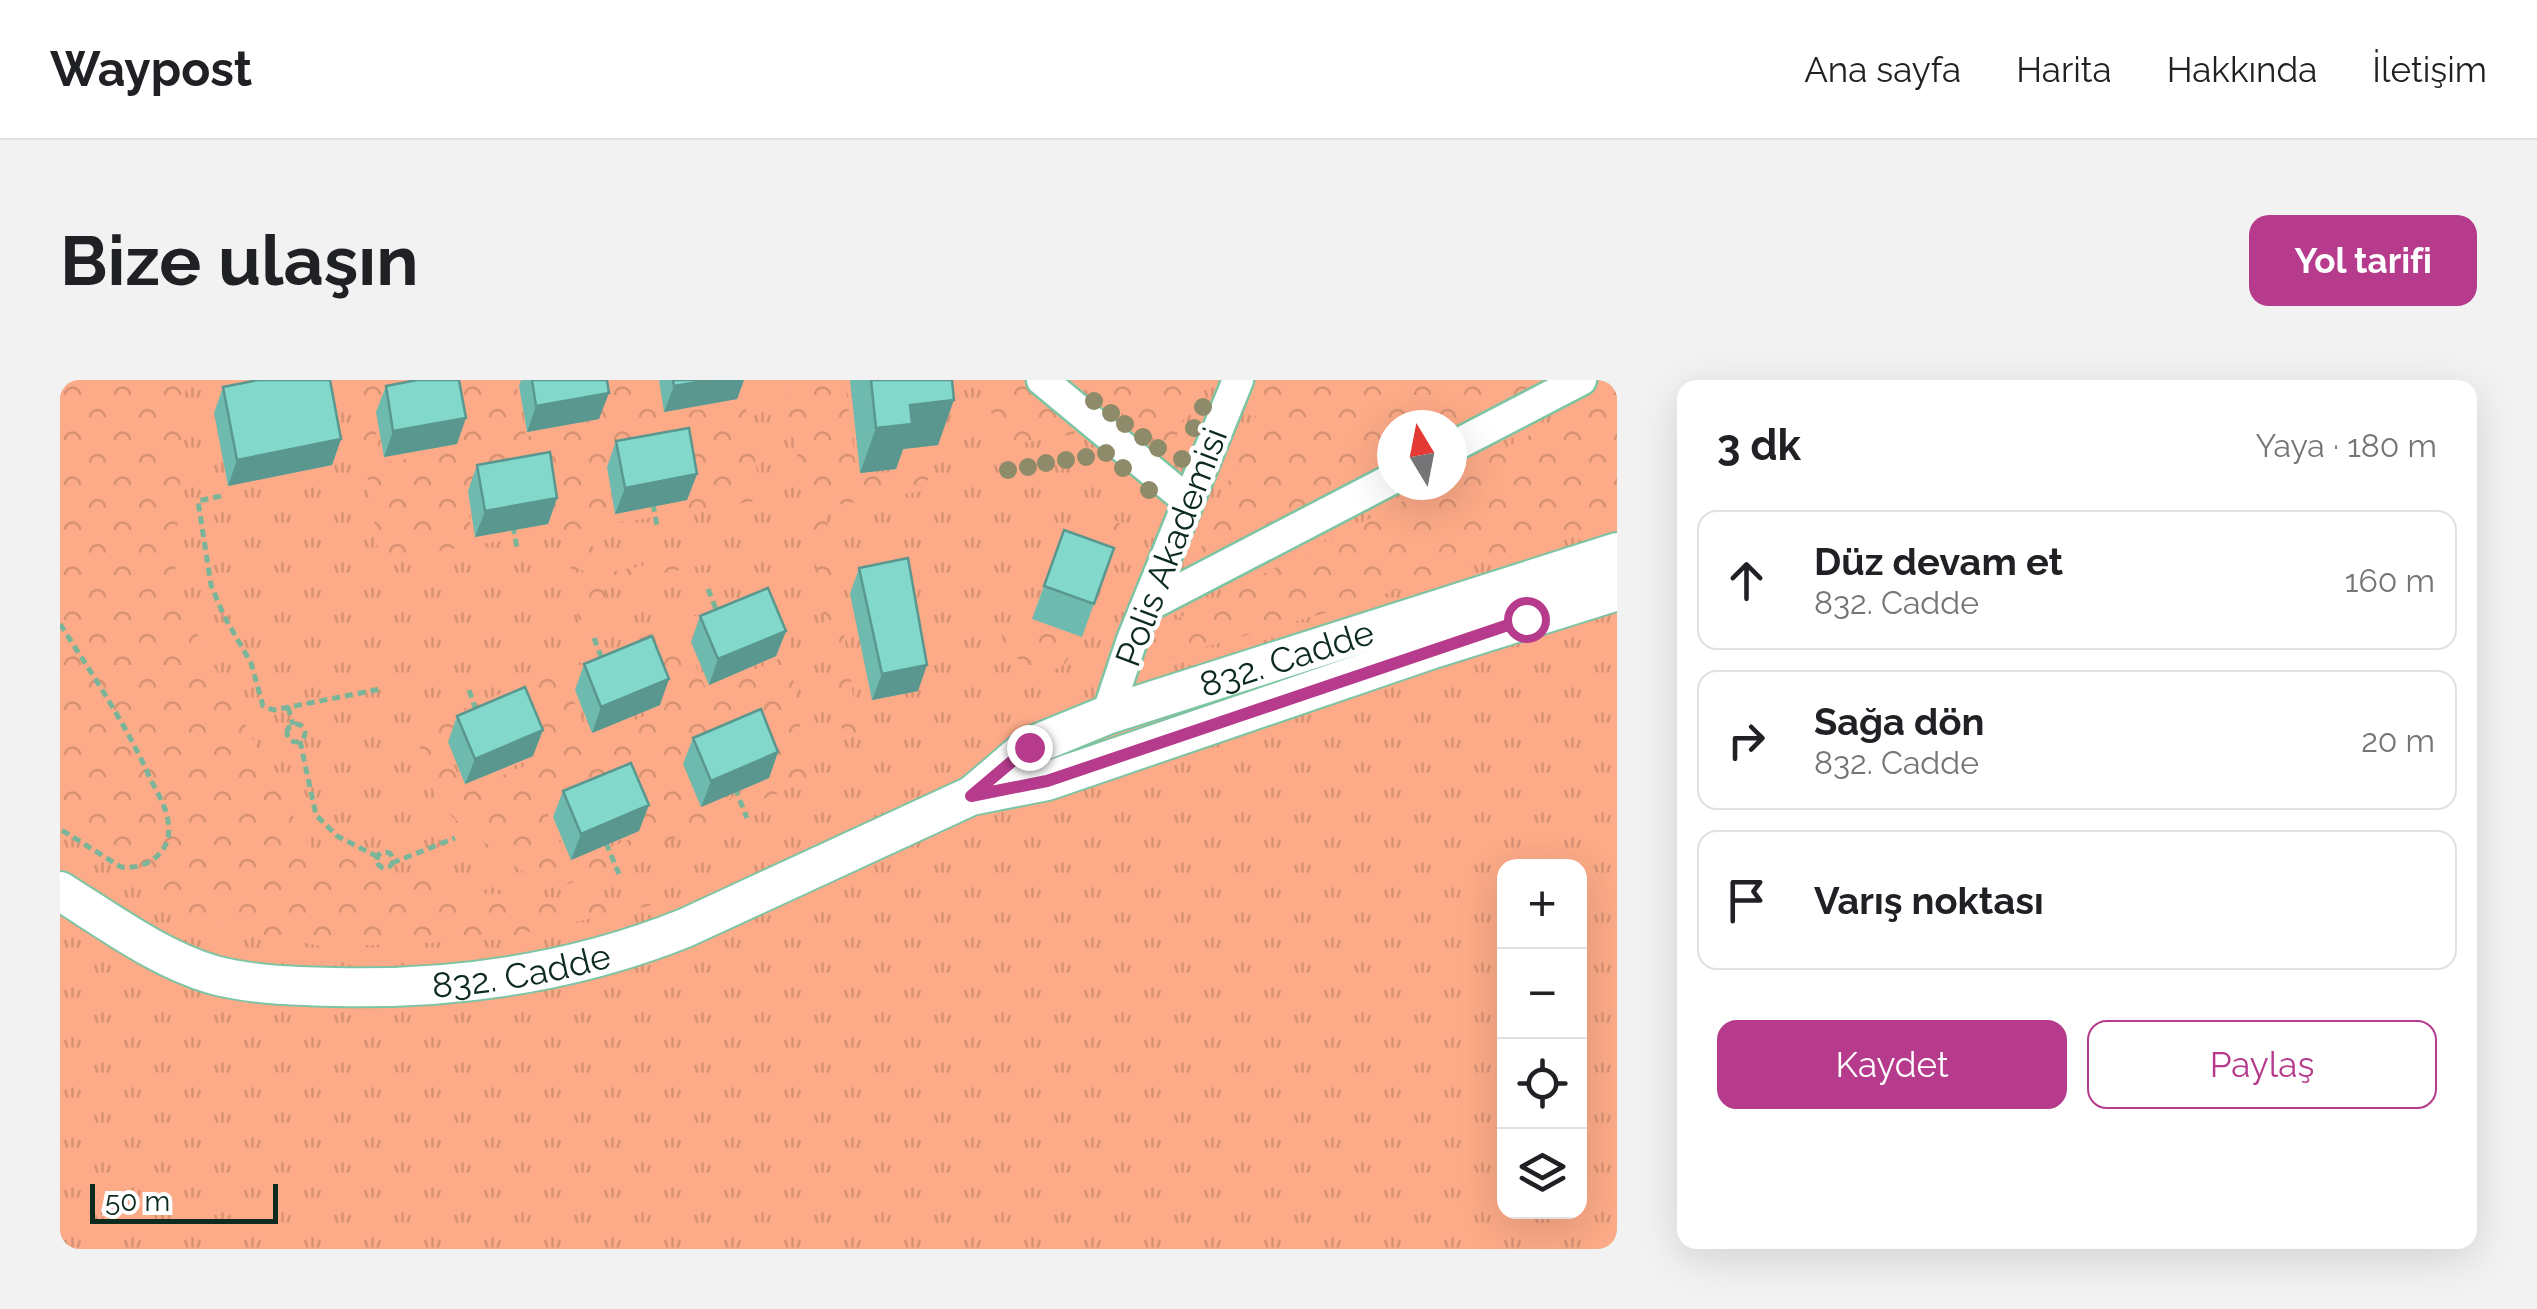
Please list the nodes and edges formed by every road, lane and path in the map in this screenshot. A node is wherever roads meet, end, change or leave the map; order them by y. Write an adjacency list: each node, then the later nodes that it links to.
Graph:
1 (1042, 380): 7 (street)
2 (1238, 380): 7 (street, Polis Akademisi)
3 (1581, 380): 4 (street)
4 (1467, 439)
5 (1377, 486): 15 (street)
6 (221, 496): 22 (path)
7 (1187, 500): 15 (street, Polis Akademisi)
8 (653, 504): 10 (path)
9 (513, 526): 11 (path)
10 (658, 526)
11 (517, 548)
12 (1617, 552): 23 (street, 832. Cadde)
13 (708, 589): 16 (path)
14 (1617, 591): 28 (street, 832. Cadde)
15 (1146, 607): 23 (street, Polis Akademisi)
16 (719, 617)
17 (60, 624): 30 (path)
18 (594, 638): 19 (path)
19 (604, 665)
20 (381, 689): 22 (path)
21 (469, 690): 24 (path)
22 (288, 707): 25 (path)
23 (1107, 715): 28 (street, 832. Cadde)
24 (478, 717)
25 (293, 725): 26 (path); 26 (path)
26 (300, 741): 31 (path)
27 (735, 788): 29 (path)
28 (971, 796): 34 (street, 832. Cadde)
29 (747, 818)
30 (60, 829)
31 (456, 838)
32 (606, 843): 33 (path)
33 (619, 874)
34 (60, 891)

